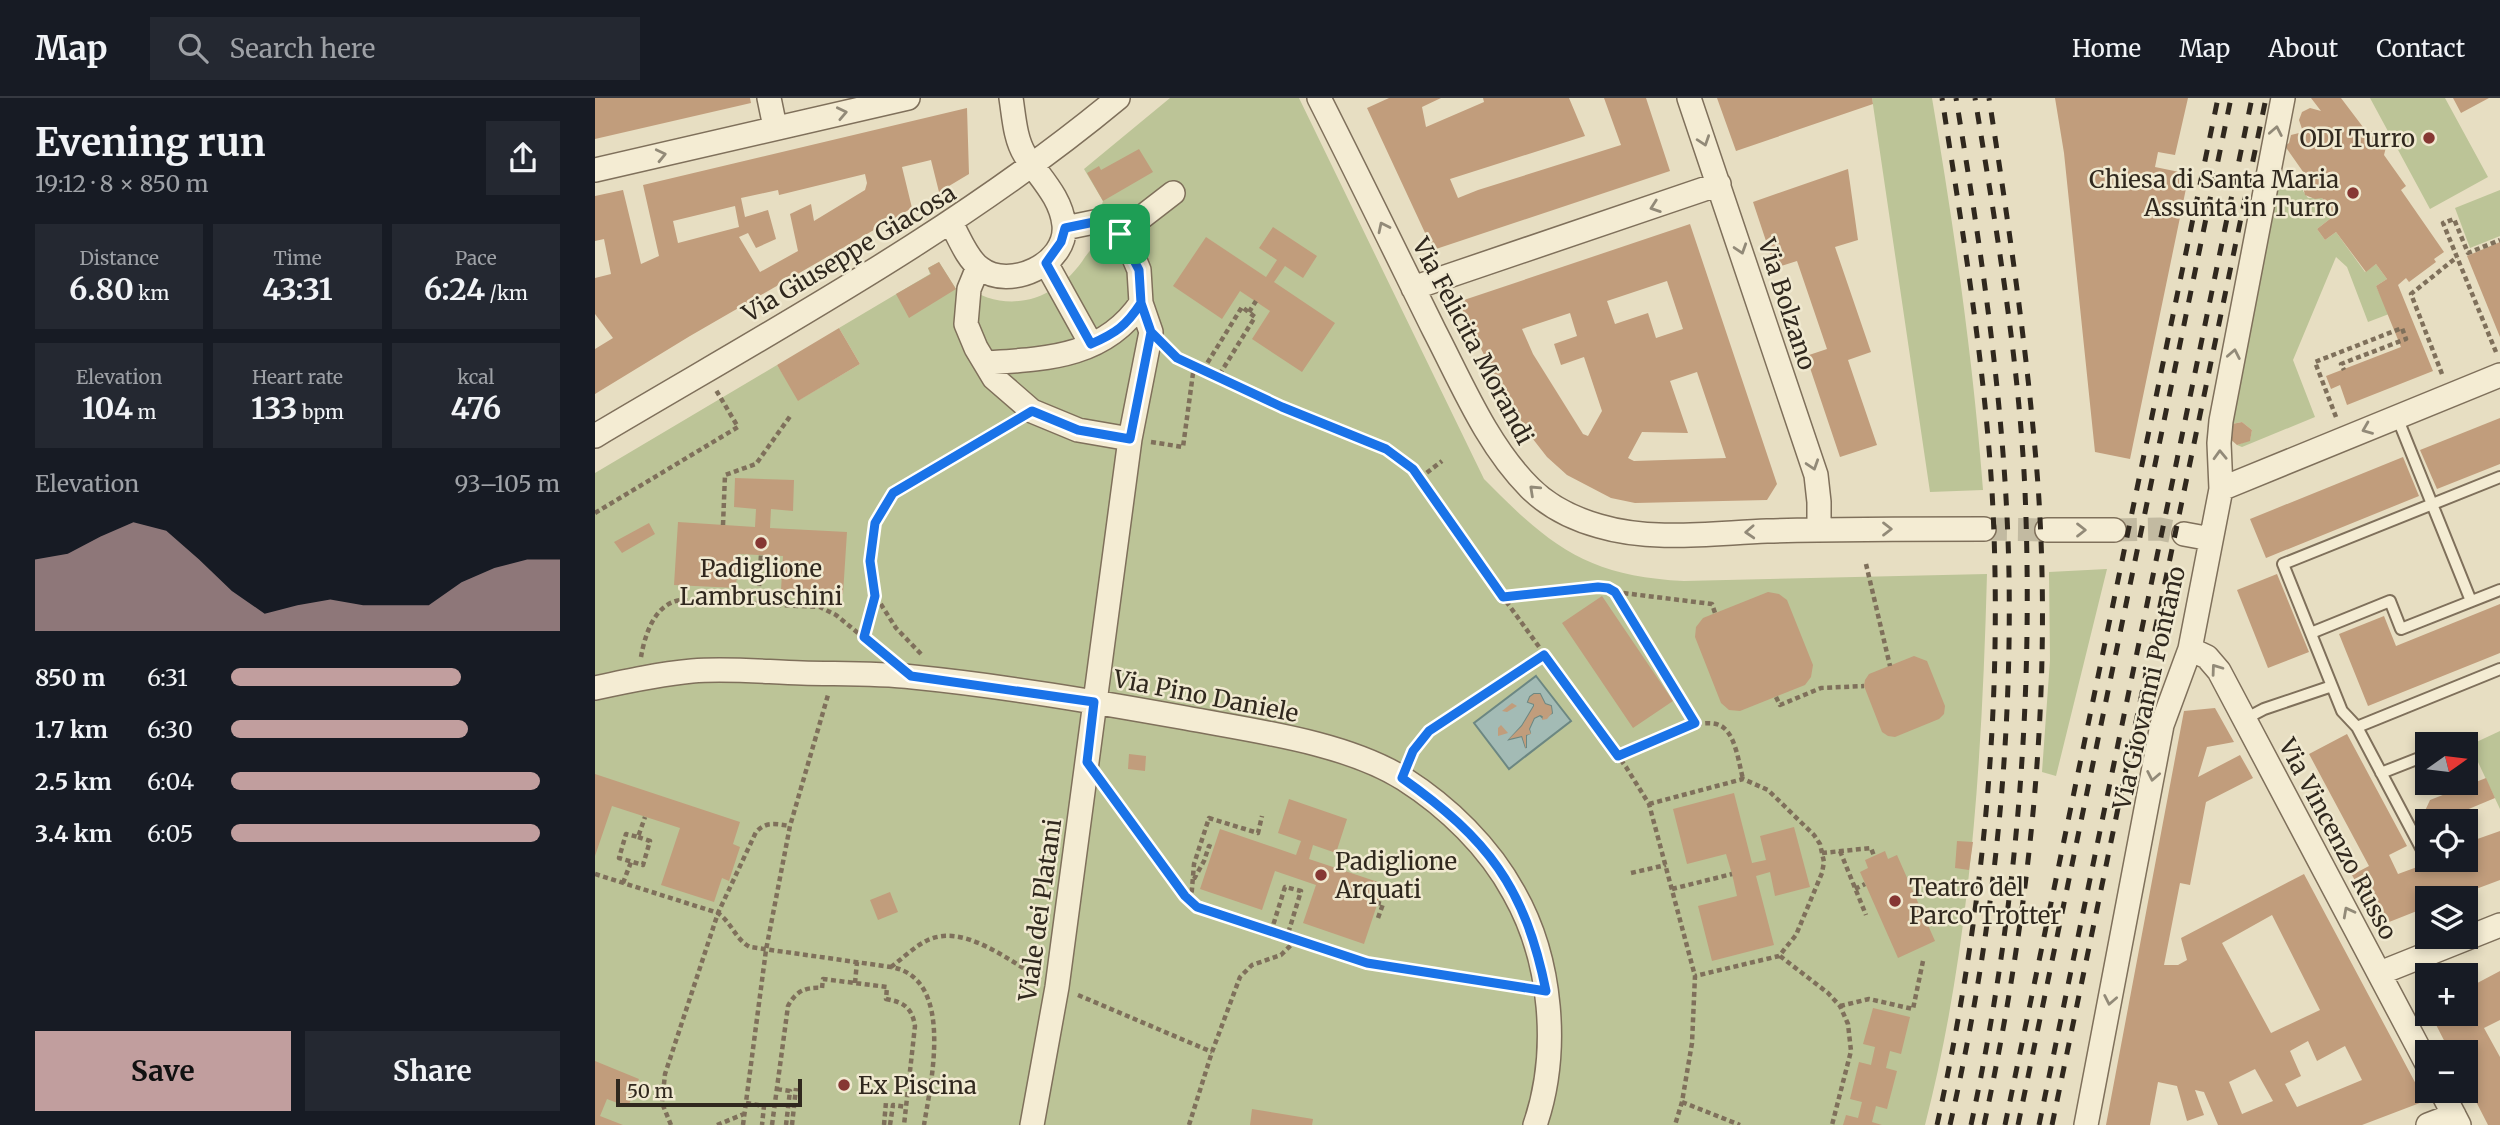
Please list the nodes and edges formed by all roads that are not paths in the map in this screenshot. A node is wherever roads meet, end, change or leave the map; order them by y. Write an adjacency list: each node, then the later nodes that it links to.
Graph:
1 (769, 98): 8 (street)
2 (908, 98): 8 (street, one-way to 2)
3 (1011, 98): 9 (street)
4 (1118, 98): 9 (street, Via Giuseppe Giacosa)
5 (1319, 98): 18 (street, Via Felicita Morandi, one-way to 5)
6 (1689, 98): 11 (street, Via Bolzano, one-way to 11)
7 (2283, 98): 27 (street, Via Giovanni Pontano, one-way to 7)
8 (775, 127): 10 (street, one-way to 8)
9 (1033, 165): 13 (street, Via Giuseppe Giacosa); 14 (street)
10 (595, 170)
11 (1719, 184): 18 (street, one-way to 18); 30 (street, Via Bolzano, one-way to 30)
12 (1173, 193): 15 (street)
13 (951, 223): 17 (street); 24 (street, Via Giuseppe Giacosa)
14 (1065, 228): 15 (street); 16 (street)
15 (1120, 234): 19 (street)
16 (1046, 263): 17 (street); 20 (street)
17 (978, 267): 21 (street)
18 (1413, 288): 30 (street, Via Felicita Morandi, one-way to 18)
19 (1141, 303): 20 (street); 25 (street, Viale dei Platani)
20 (1091, 344): 21 (street)
21 (985, 363): 25 (street)
22 (2500, 375): 23 (street)
23 (2397, 417): 27 (street, one-way to 27); 28 (lane)
24 (595, 436)
25 (1130, 439): 42 (street, Viale dei Platani)
26 (2500, 477): 28 (lane)
27 (2221, 489): 34 (street, Via Giovanni Pontano)
28 (2432, 504): 36 (lane); 37 (lane)
29 (1984, 529): 30 (street, Via Felicita Morandi, one-way to 29)
30 (1819, 530)
31 (2047, 530): 32 (street, one-way to 32)
32 (2114, 530)
33 (2184, 534): 34 (street)
34 (2211, 540): 38 (street, Via Giovanni Pontano)
35 (2500, 590): 36 (lane)
36 (2471, 601): 37 (lane)
37 (2311, 633): 40 (lane)
38 (2190, 649): 43 (street, Via Vincenzo Russo, one-way to 38); 55 (street, Via Giovanni Pontano, one-way to 55)
39 (2500, 669): 44 (lane)
40 (2332, 686): 43 (lane); 44 (lane)
41 (595, 688): 42 (street, Via Pino Daniele)
42 (1094, 702): 53 (street, Viale dei Platani); 54 (street, Via Pino Daniele)
43 (2245, 719): 49 (street, Via Vincenzo Russo, one-way to 43)
44 (2357, 727): 46 (lane)
45 (2415, 760): 46 (lane)
46 (2381, 773): 47 (lane)
47 (2415, 837)
48 (2500, 925): 49 (street)
49 (2379, 973): 50 (street, Via Vincenzo Russo)
50 (2415, 1042)
51 (2448, 1103): 52 (street)
52 (2456, 1120): 56 (street)
53 (1032, 1125)
54 (1535, 1125)
55 (2086, 1125)
56 (2428, 1125)

